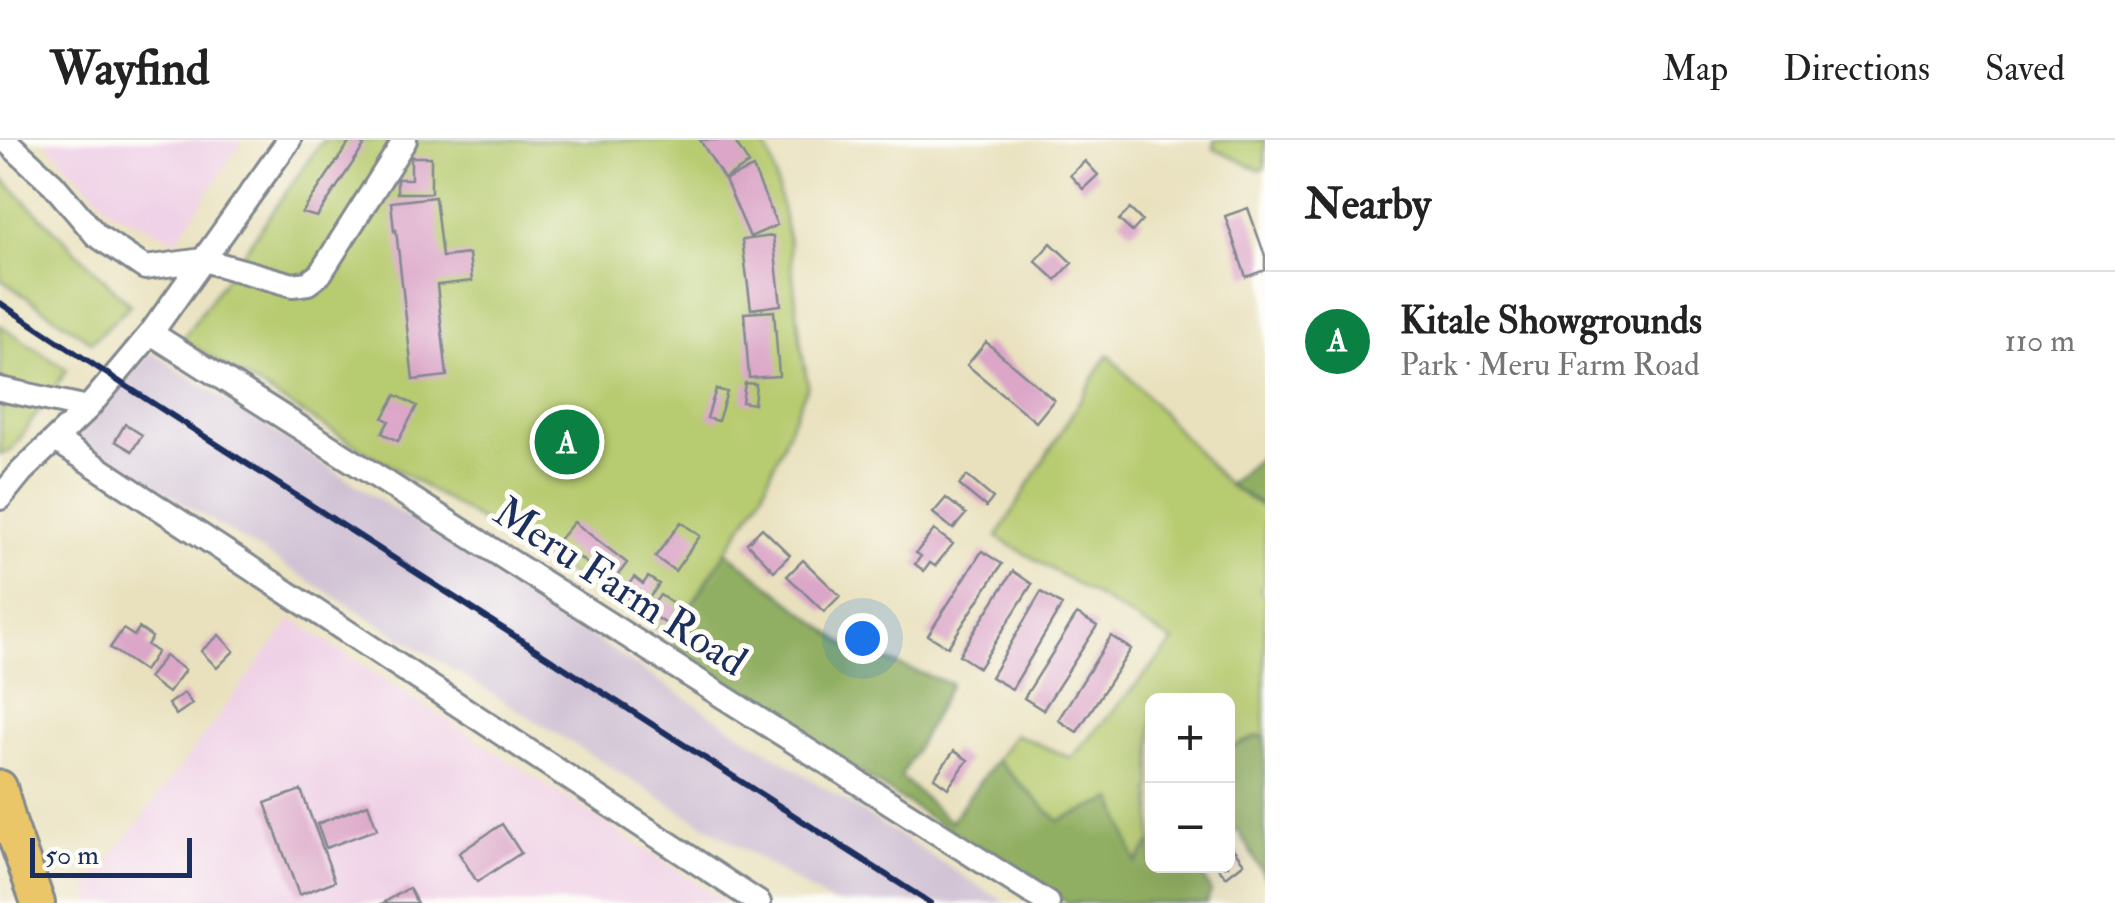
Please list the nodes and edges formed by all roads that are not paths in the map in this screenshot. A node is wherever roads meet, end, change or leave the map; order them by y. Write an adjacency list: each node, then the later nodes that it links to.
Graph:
1 (5, 140): 4 (street)
2 (288, 140): 4 (street)
3 (405, 140): 4 (street)
4 (202, 260): 5 (street)
5 (151, 332): 7 (street); 16 (street, Meru Farm Road)
6 (0, 388): 7 (street)
7 (88, 408): 8 (street)
8 (56, 440): 9 (street); 15 (street)
9 (22, 471): 10 (street); 11 (street)
10 (0, 482)
11 (0, 498)
12 (0, 787): 13 (highway)
13 (5, 827): 14 (highway)
14 (38, 903)
15 (759, 903)
16 (1048, 903)

